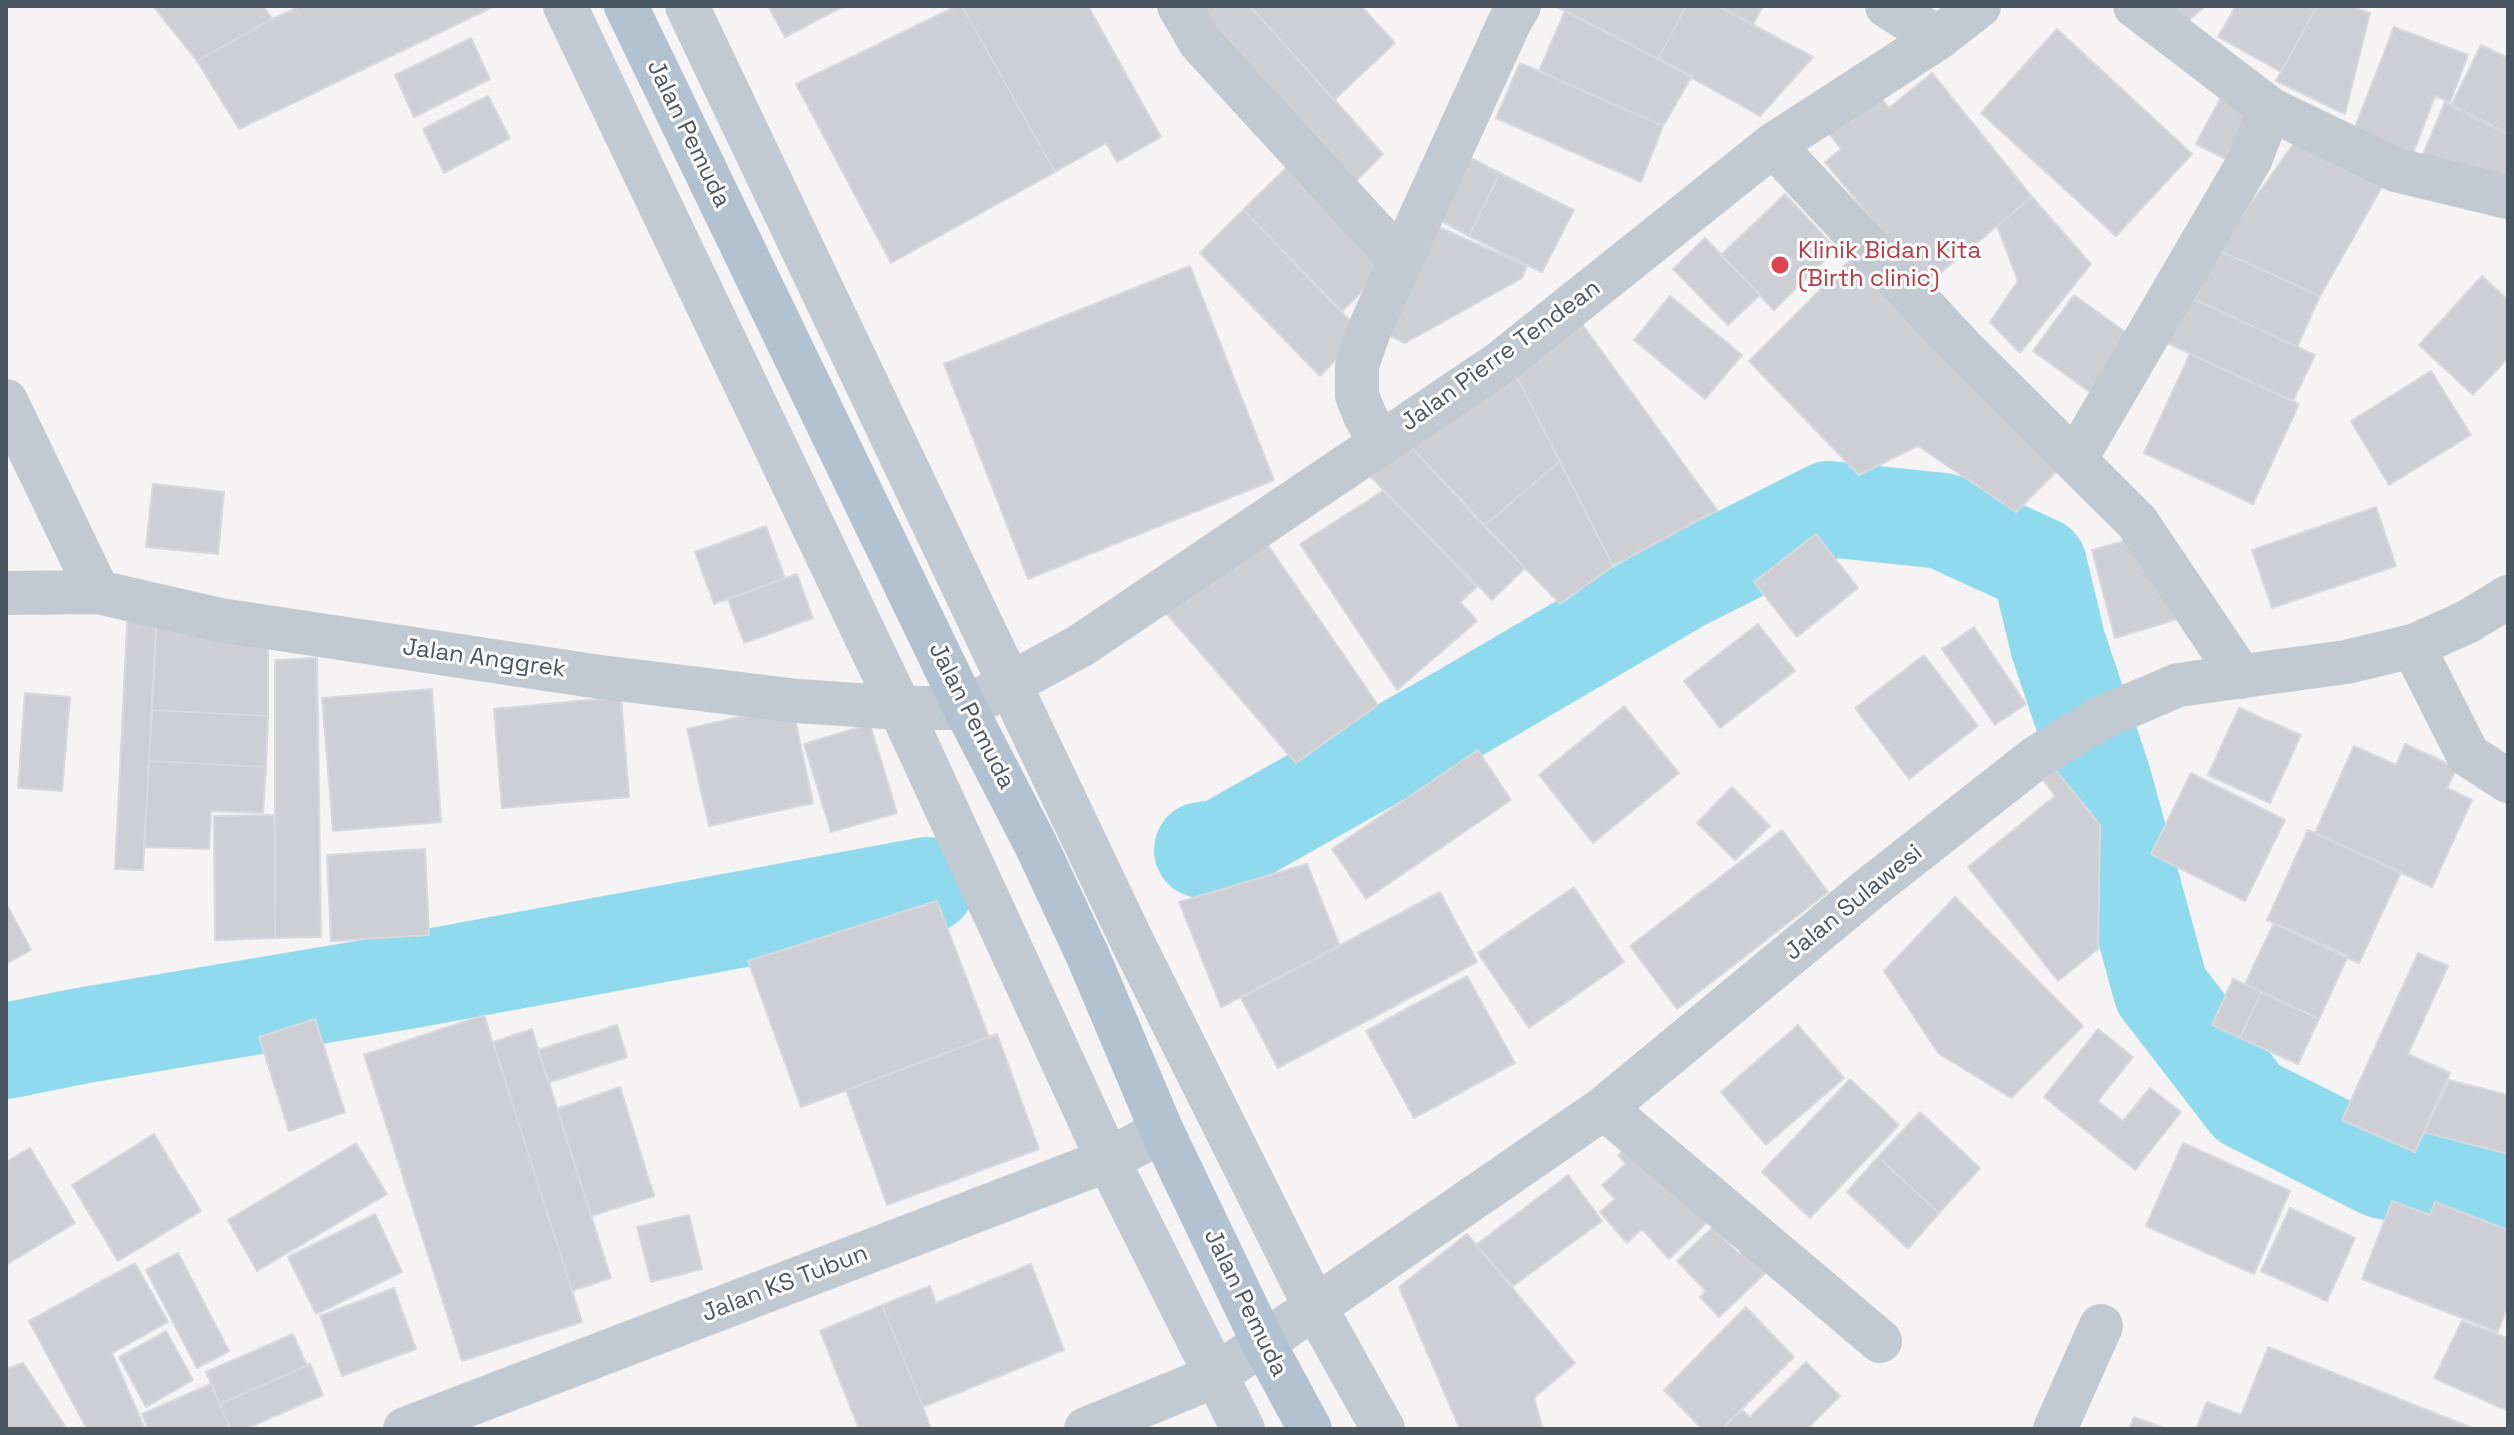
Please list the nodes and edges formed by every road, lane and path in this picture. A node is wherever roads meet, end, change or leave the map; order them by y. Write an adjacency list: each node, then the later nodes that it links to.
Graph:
1 (565, 6): 23 (street)
2 (626, 6): 24 (main road, Jalan Pemuda)
3 (687, 6): 22 (street)
4 (1179, 6): 13 (street)
5 (1519, 6): 13 (street)
6 (1887, 6): 9 (street)
7 (1979, 6): 9 (street, Jalan Pierre Tendean)
8 (2135, 6): 10 (street)
9 (1938, 38): 11 (street, Jalan Pierre Tendean)
10 (2270, 109): 12 (street); 16 (street)
11 (1773, 145): 15 (street, Jalan Pierre Tendean); 16 (street)
12 (2508, 197)
13 (1401, 261): 15 (street)
14 (6, 401): 17 (street)
15 (1382, 443): 22 (street, Jalan Pierre Tendean)
16 (2075, 460): 21 (street)
17 (98, 592): 18 (street, Jalan Anggrek); 23 (street, Jalan Anggrek)
18 (6, 593)
19 (2508, 597): 20 (street, Jalan Sulawesi)
20 (2413, 646): 21 (street, Jalan Sulawesi); 25 (street)
21 (2241, 677): 26 (street, Jalan Sulawesi)
22 (1008, 685): 24 (street, Jalan Pierre Tendean); 29 (street)
23 (900, 708): 24 (street, Jalan Anggrek); 28 (street)
24 (965, 708): 27 (main road, Jalan Pemuda)
25 (2508, 781)
26 (1604, 1108): 29 (street, Jalan Sulawesi); 31 (street)
27 (1162, 1131): 28 (street, Jalan KS Tubun); 32 (main road, Jalan Pemuda)
28 (1108, 1160): 33 (street); 34 (street, Jalan KS Tubun)
29 (1315, 1307): 32 (street, Jalan Sulawesi); 38 (street)
30 (2101, 1326): 39 (street)
31 (1880, 1341)
32 (1264, 1344): 33 (street, Jalan Sulawesi); 37 (main road, Jalan Pemuda)
33 (1215, 1376): 35 (street, Jalan Sulawesi); 36 (street)
34 (405, 1429)
35 (1086, 1429)
36 (1243, 1429)
37 (1310, 1429)
38 (1383, 1429)
39 (2055, 1429)

